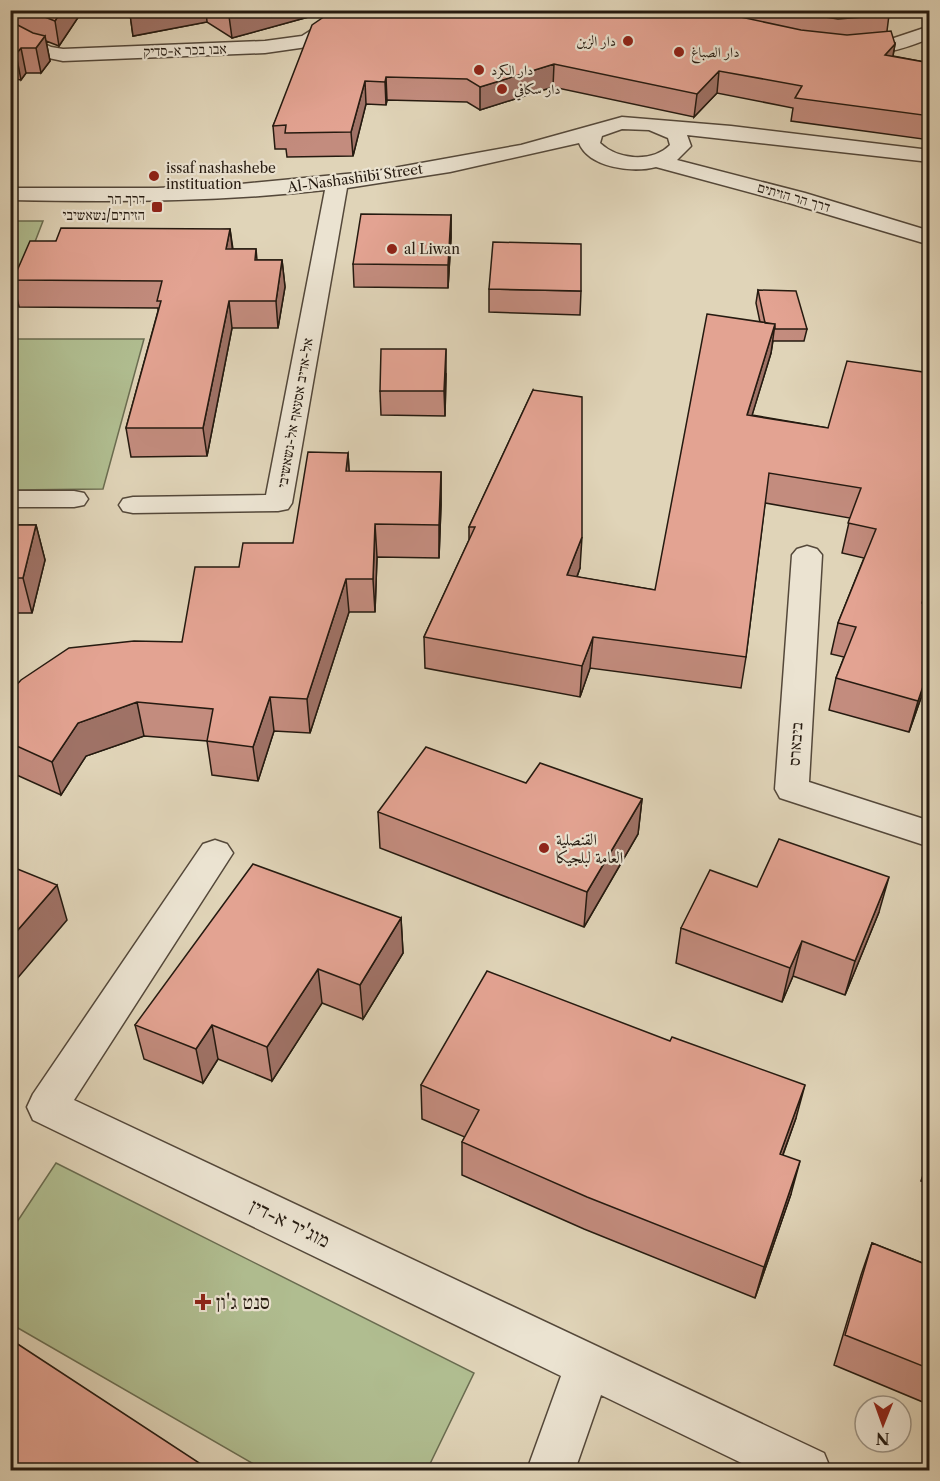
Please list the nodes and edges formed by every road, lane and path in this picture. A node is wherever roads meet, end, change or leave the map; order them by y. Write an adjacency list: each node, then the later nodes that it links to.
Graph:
1 (108, 10): 3 (path)
2 (356, 10): 6 (street, אבו בכר א-סדיק)
3 (75, 15)
4 (899, 26): 5 (street)
5 (926, 29): 7 (street)
6 (10, 32)
7 (892, 44): 8 (street); 9 (street)
8 (835, 48)
9 (914, 60)
10 (661, 127): 11 (street); 12 (street); 13 (street)
11 (593, 133): 15 (street); 16 (street)
12 (779, 137): 13 (street); 14 (street)
13 (677, 152): 17 (street)
14 (930, 156)
15 (483, 159): 16 (street); 18 (street, Al-Nashashibi Street)
16 (612, 159): 17 (street)
17 (656, 161): 22 (street, דרך הר הזיתים)
18 (337, 182): 20 (street, Al-Nashashibi Street); 25 (street, אל-אדיב אסעאף אל-נשאשיבי)
19 (10, 194): 20 (street, Al-Nashashibi Street)
20 (83, 196): 21 (street, Al-Nashashibi Street)
21 (10, 200)
22 (930, 238)
23 (10, 499): 24 (street)
24 (74, 499)
25 (133, 505)
26 (807, 555): 27 (street, ביבארס)
27 (930, 834)
28 (215, 853): 29 (street, מוג'יר א-דין)
29 (588, 1365): 30 (street); 31 (street, מוג'יר א-דין)
30 (551, 1470)
31 (807, 1470)

